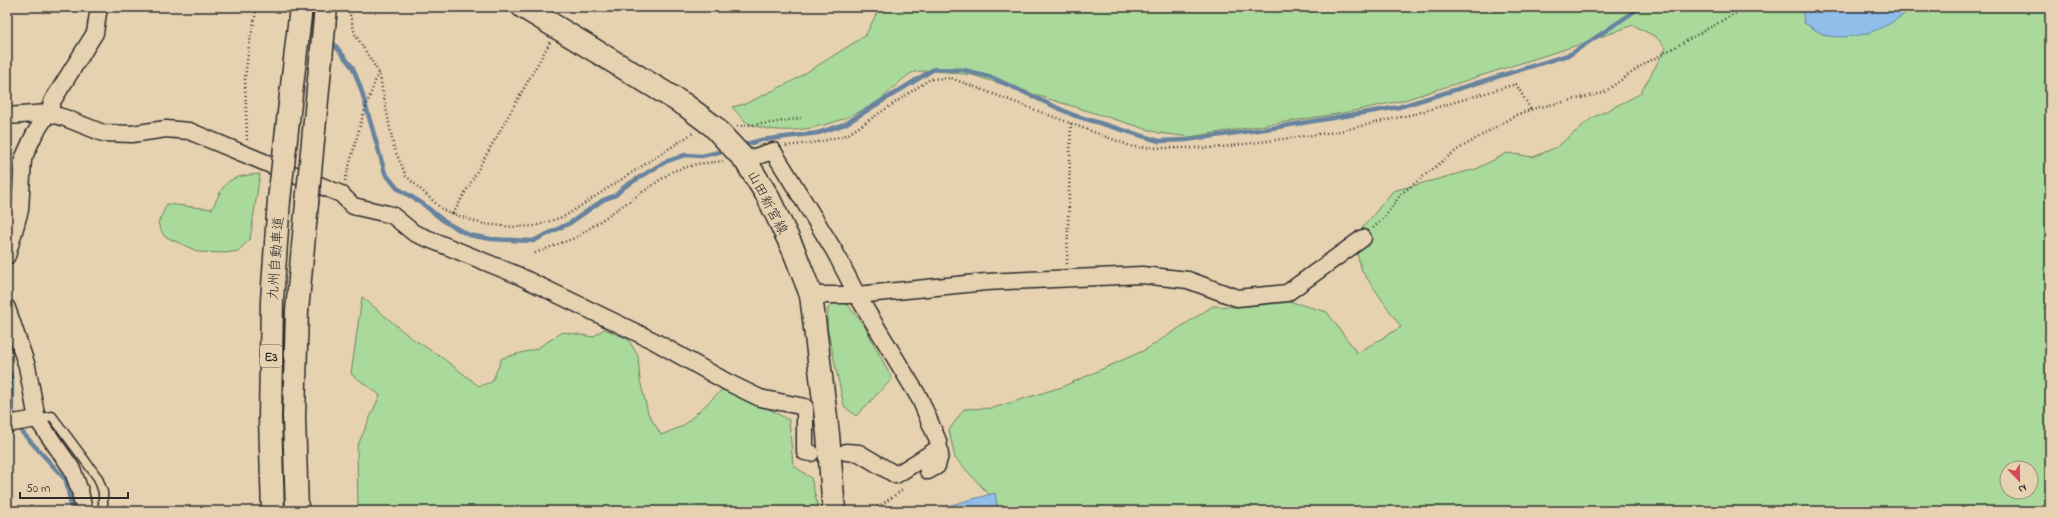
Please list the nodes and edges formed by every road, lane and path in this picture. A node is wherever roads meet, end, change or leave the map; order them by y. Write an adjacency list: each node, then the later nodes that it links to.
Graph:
1 (99, 7): 11 (street)
2 (301, 7): 37 (main road, 九州自動車道 / E3, bridge)
3 (326, 7): 38 (main road, 九州自動車道 / E3, bridge)
4 (348, 7): 9 (path)
5 (523, 7): 8 (main road, 山田新宮線)
6 (1744, 7): 10 (path)
7 (256, 12): 17 (path)
8 (558, 28): 15 (main road, 山田新宮線); 21 (path)
9 (379, 73): 20 (path); 21 (path)
10 (1531, 110): 14 (path); 22 (path)
11 (48, 113): 12 (street); 17 (street); 24 (street)
12 (7, 116)
13 (801, 118): 15 (path)
14 (1071, 123): 16 (path); 25 (path)
15 (713, 126): 19 (main road, 山田新宮線); 21 (path)
16 (773, 151): 19 (street); 27 (street)
17 (247, 156): 20 (street)
18 (722, 162): 19 (path); 19 (path); 23 (path)
19 (736, 164): 26 (main road, 山田新宮線)
20 (341, 194): 33 (street)
21 (453, 214)
22 (1363, 238): 25 (street)
23 (535, 253)
24 (7, 256)
25 (1067, 279): 27 (street)
26 (811, 295): 27 (street); 39 (main road, 山田新宮線)
27 (857, 295): 31 (street)
28 (7, 308): 29 (street)
29 (37, 419): 30 (street); 35 (street); 36 (lane)
30 (7, 424)
31 (939, 448): 32 (street); 34 (street)
32 (846, 452)
33 (812, 453)
34 (928, 471): 40 (path)
35 (84, 511)
36 (103, 511)
37 (272, 511)
38 (297, 511)
39 (834, 511)
40 (877, 511)

